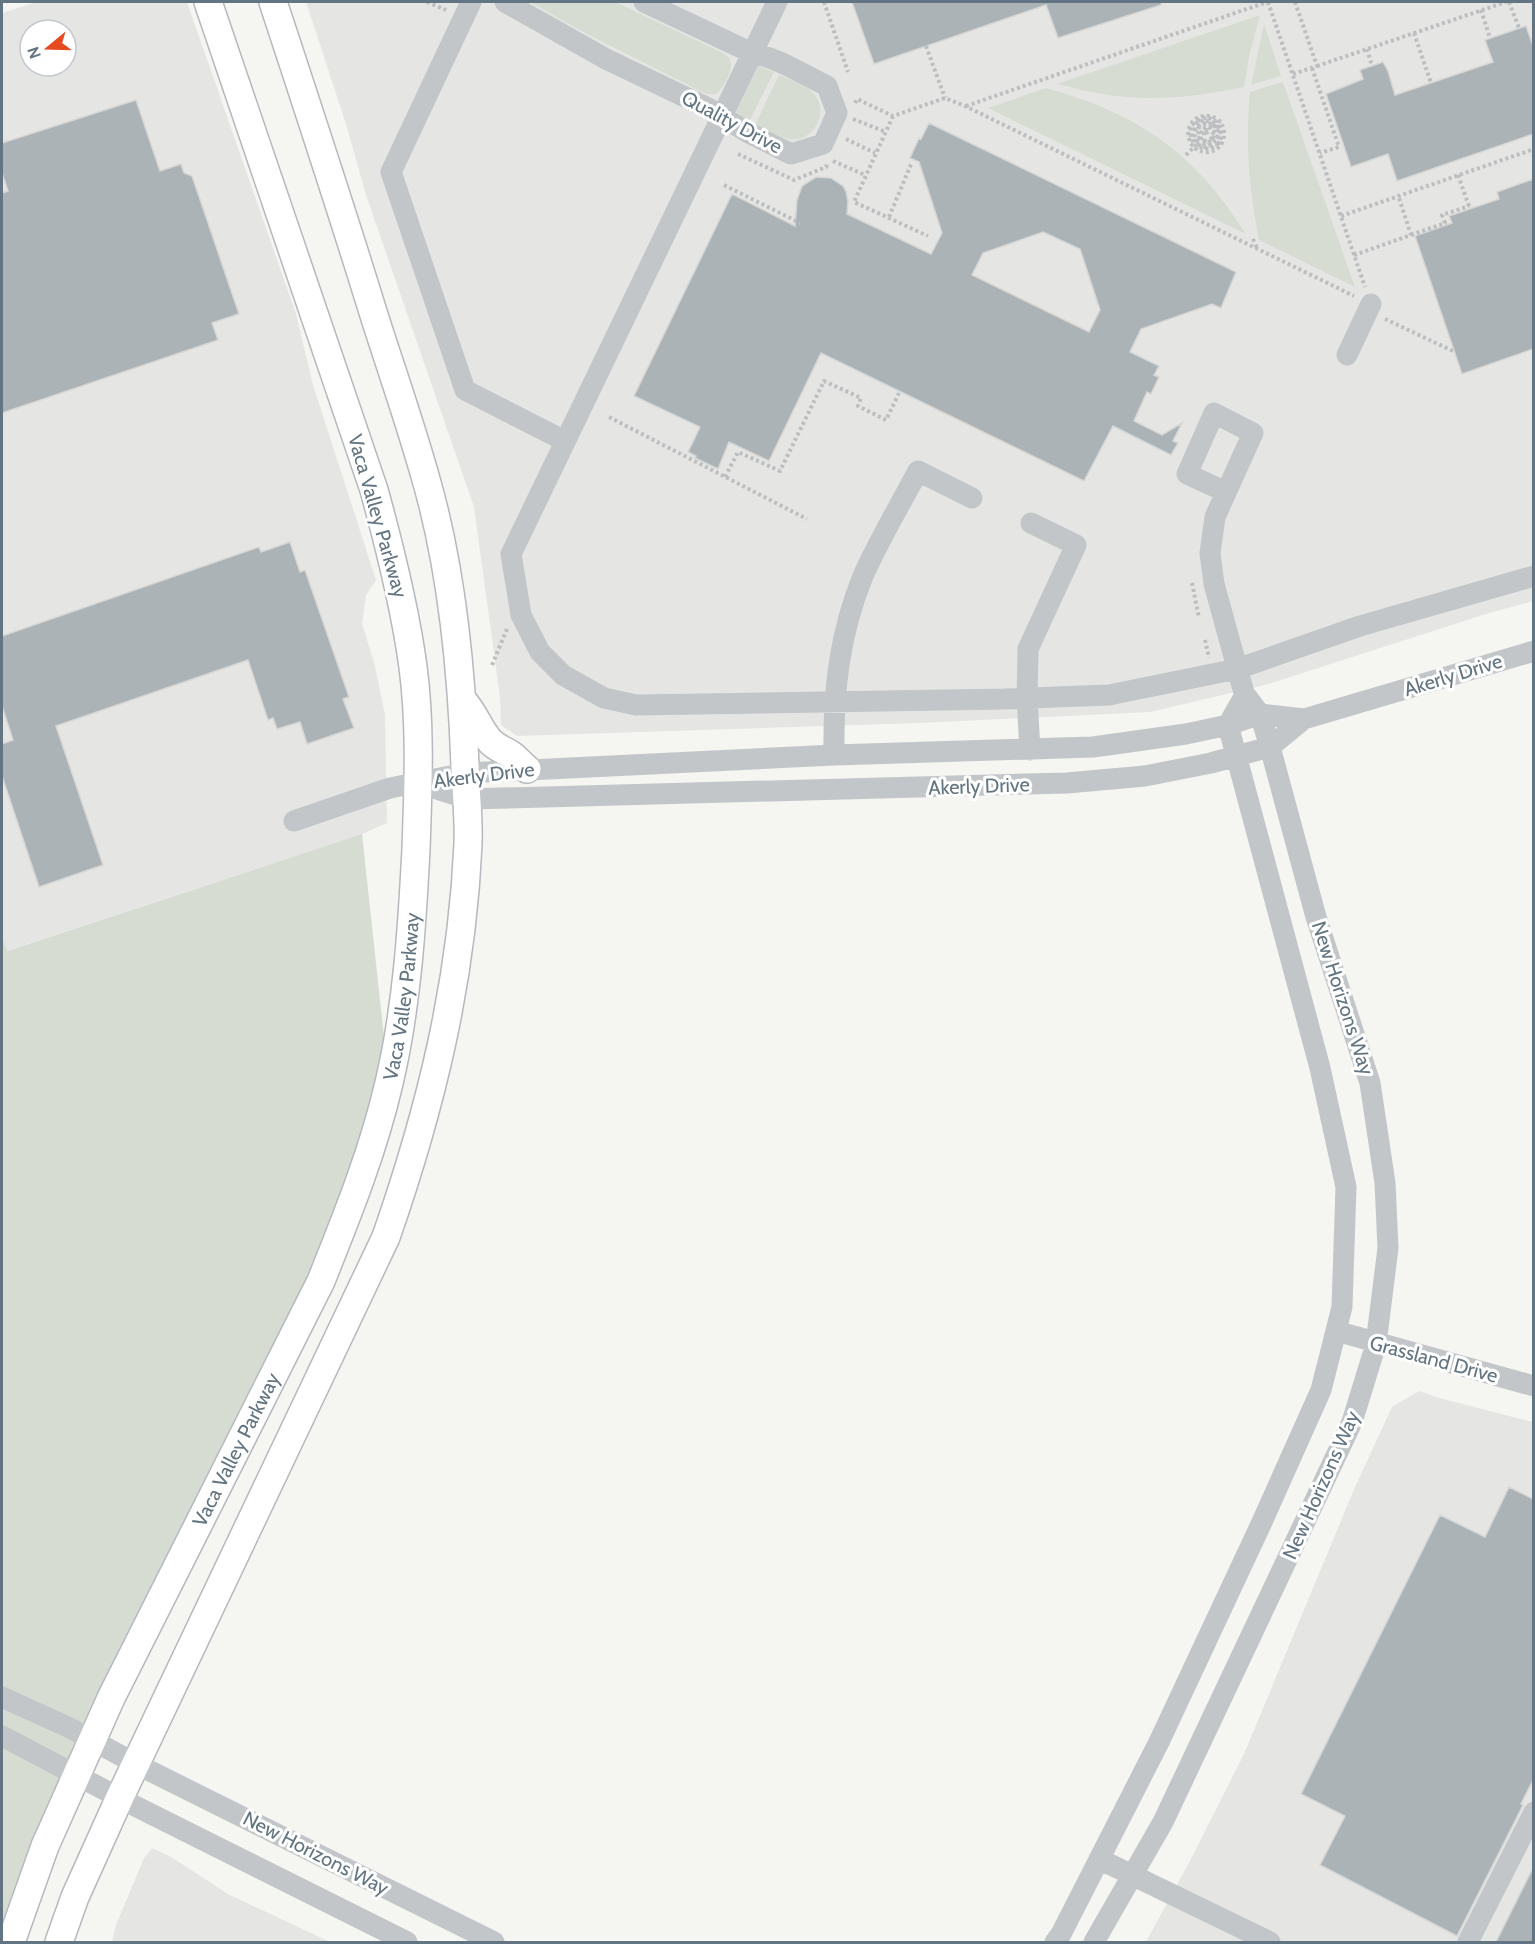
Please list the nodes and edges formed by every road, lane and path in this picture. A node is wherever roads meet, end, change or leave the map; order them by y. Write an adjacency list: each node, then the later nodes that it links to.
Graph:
1 (208, 2): 82 (main road, Vaca Valley Parkway)
2 (273, 2): 72 (main road, Vaca Valley Parkway)
3 (427, 2): 13 (path)
4 (471, 2): 57 (street)
5 (505, 2): 28 (street, Quality Drive)
6 (644, 2): 19 (street, Quality Drive)
7 (777, 2): 19 (street)
8 (824, 2): 22 (path)
9 (1267, 2): 23 (path); 27 (path)
10 (1295, 2): 21 (path)
11 (1507, 2): 12 (path); 14 (path)
12 (1481, 10): 15 (path); 16 (path)
13 (452, 13)
14 (1519, 28)
15 (1414, 33): 18 (path); 24 (path)
16 (1490, 38)
17 (926, 46): 25 (path)
18 (1366, 49): 20 (path); 21 (path)
19 (752, 53): 28 (street); 28 (street, Quality Drive)
20 (1372, 66)
21 (1315, 67): 23 (path); 36 (path)
22 (848, 72)
23 (1293, 74): 36 (path)
24 (1431, 83)
25 (945, 98): 27 (path); 29 (path)
26 (857, 99): 29 (path)
27 (965, 106): 50 (path)
28 (721, 116): 57 (street)
29 (893, 116): 31 (path)
30 (849, 117): 31 (path)
31 (886, 132): 35 (path)
32 (1206, 134): 37 (path)
33 (840, 136): 35 (path)
34 (1533, 149): 41 (path)
35 (875, 153): 40 (path)
36 (1319, 153): 44 (path)
37 (1186, 155)
38 (829, 159): 40 (path)
39 (912, 162): 45 (path)
40 (865, 175): 45 (path)
41 (1458, 175): 43 (path); 48 (path)
42 (724, 185): 46 (path)
43 (1398, 195): 44 (path); 48 (path)
44 (1341, 216): 51 (path)
45 (889, 217): 47 (path)
46 (800, 223)
47 (927, 236)
48 (1412, 236): 51 (path)
49 (1253, 239): 50 (path)
50 (1257, 249): 52 (path)
51 (1354, 255): 52 (path)
52 (1369, 308): 53 (path); 54 (street)
53 (1455, 352)
54 (1347, 356)
55 (900, 391): 58 (path)
56 (609, 417): 58 (path)
57 (565, 441): 73 (street)
58 (725, 477): 61 (path)
59 (1226, 492): 69 (street)
60 (972, 498): 73 (street)
61 (807, 519)
62 (1031, 524): 71 (street)
63 (1533, 576): 69 (street)
64 (511, 621): 68 (path)
65 (1205, 640): 67 (path)
66 (1533, 651): 75 (street, Akerly Drive)
67 (1210, 664)
68 (492, 665)
69 (1237, 669): 70 (street); 71 (street)
70 (1245, 695): 74 (street); 76 (street)
71 (1027, 698): 73 (street); 78 (street)
72 (461, 699): 81 (main road); 83 (main road, Vaca Valley Parkway)
73 (834, 702): 79 (street)
74 (1260, 714): 75 (street, Akerly Drive); 76 (street, Akerly Drive); 77 (street, New Horizons Way)
75 (1304, 719): 77 (street, Akerly Drive)
76 (1228, 725): 78 (street, Akerly Drive); 80 (street, New Horizons Way)
77 (1270, 747): 80 (street, Akerly Drive); 86 (street, New Horizons Way)
78 (1030, 750): 79 (street, Akerly Drive)
79 (834, 755): 81 (street, Akerly Drive)
80 (1236, 756): 83 (street, Akerly Drive); 85 (street, New Horizons Way)
81 (527, 769): 83 (street, Akerly Drive)
82 (418, 784): 83 (street, Akerly Drive); 84 (street); 90 (main road, Vaca Valley Parkway)
83 (466, 786): 91 (main road, Vaca Valley Parkway)
84 (294, 821)
85 (1336, 1331): 86 (street, Grassland Drive); 95 (street, New Horizons Way)
86 (1376, 1344): 87 (street, Grassland Drive); 96 (street, New Horizons Way)
87 (1533, 1386)
88 (2, 1697): 90 (street, New Horizons Way)
89 (2, 1736): 92 (street, New Horizons Way)
90 (92, 1740): 91 (street, New Horizons Way); 92 (main road, Vaca Valley Parkway)
91 (136, 1764): 93 (main road, Vaca Valley Parkway); 100 (street, New Horizons Way)
92 (77, 1775): 93 (street, New Horizons Way); 97 (main road, Vaca Valley Parkway)
93 (120, 1797): 98 (main road, Vaca Valley Parkway); 99 (street, New Horizons Way)
94 (1533, 1812): 104 (street)
95 (1099, 1859): 96 (street); 101 (street, New Horizons Way)
96 (1132, 1876): 102 (street, New Horizons Way); 103 (street)
97 (11, 1942)
98 (59, 1942)
99 (407, 1942)
100 (494, 1942)
101 (1054, 1942)
102 (1094, 1942)
103 (1270, 1942)
104 (1468, 1942)

